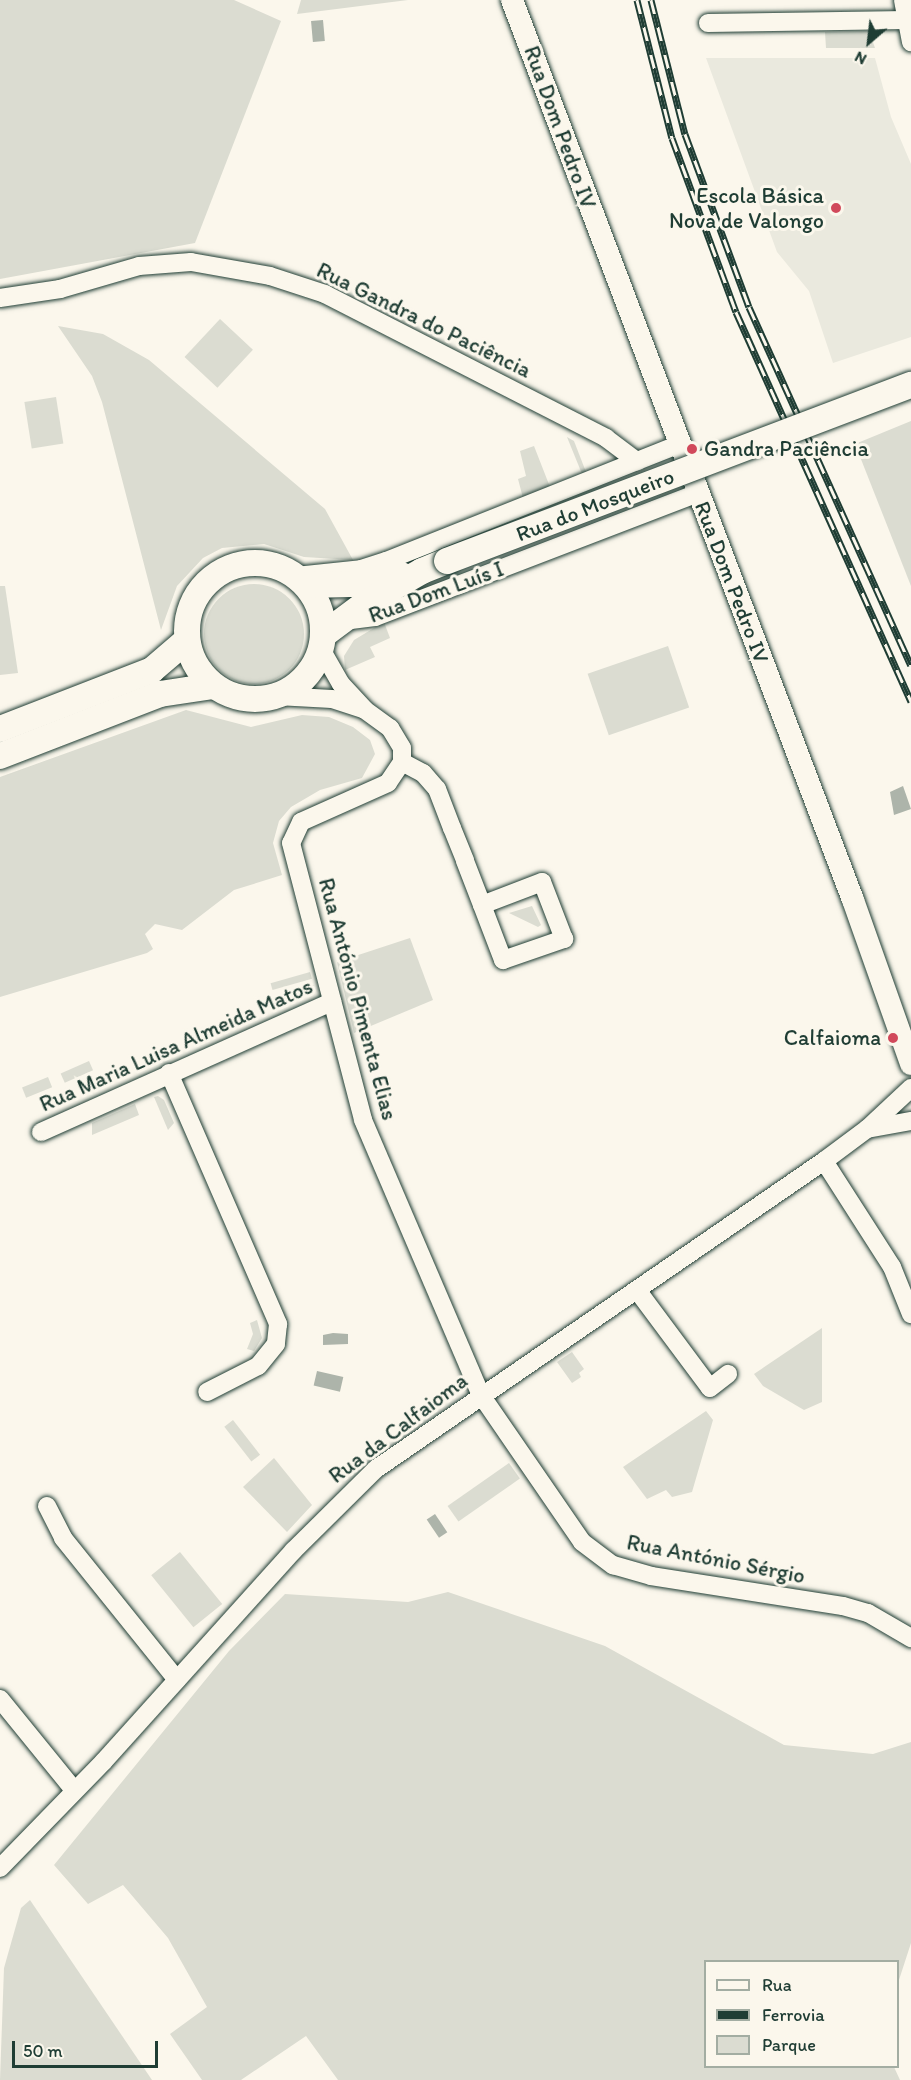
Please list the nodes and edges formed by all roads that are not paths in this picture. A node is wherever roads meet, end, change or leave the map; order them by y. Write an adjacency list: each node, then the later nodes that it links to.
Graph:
1 (512, 0): 8 (street, Rua Dom Pedro IV)
2 (903, 0): 3 (street)
3 (906, 20): 4 (street); 5 (street)
4 (708, 23)
5 (911, 42)
6 (0, 298): 9 (street, Rua Gandra do Paciência)
7 (911, 384): 11 (main road, Rua do Mosqueiro, bridge)
8 (678, 445): 9 (street, Rua Dom Luís I); 10 (street, Rua Dom Pedro IV)
9 (637, 460): 13 (street, Rua Dom Luís I)
10 (698, 493): 14 (street, Rua Dom Luís I); 24 (street, Rua Dom Pedro IV)
11 (447, 561): 12 (main road, Rua Dom Luís I)
12 (422, 571): 13 (main road, Rua Dom Luís I); 14 (main road, Rua Dom Luís I)
13 (301, 581): 14 (main road); 15 (main road, Rua Dom Luís I)
14 (329, 635): 17 (main road, Rua Dom Luís I); 18 (street)
15 (187, 640): 16 (main road, Rua Dom Luís I); 19 (main road)
16 (213, 686): 17 (main road, Rua Dom Luís I); 20 (main road)
17 (277, 696): 18 (street)
18 (365, 710): 21 (street)
19 (0, 729)
20 (0, 756)
21 (402, 762): 22 (street); 23 (street, Rua António Pimenta Elias)
22 (482, 905): 22 (street)
23 (332, 1002): 25 (street, Rua Maria Luisa Almeida Matos); 35 (street, Rua António Pimenta Elias)
24 (911, 1064)
25 (169, 1073): 29 (street, Rua Maria Luisa Almeida Matos); 34 (street)
26 (911, 1088): 28 (street, Rua da Calfaioma)
27 (911, 1120): 28 (street, Rua da Calfaioma)
28 (867, 1129): 30 (street, Rua da Calfaioma)
29 (41, 1132)
30 (824, 1161): 31 (street, Rua da Calfaioma); 32 (street)
31 (637, 1290): 33 (street); 35 (street, Rua da Calfaioma)
32 (911, 1314)
33 (728, 1374)
34 (207, 1392)
35 (481, 1395): 37 (street, Rua António Sérgio); 38 (street, Rua da Calfaioma)
36 (47, 1506): 38 (street)
37 (911, 1638)
38 (177, 1680): 40 (street, Rua da Calfaioma)
39 (0, 1700): 40 (street)
40 (74, 1790): 41 (street, Rua da Calfaioma)
41 (0, 1868)

